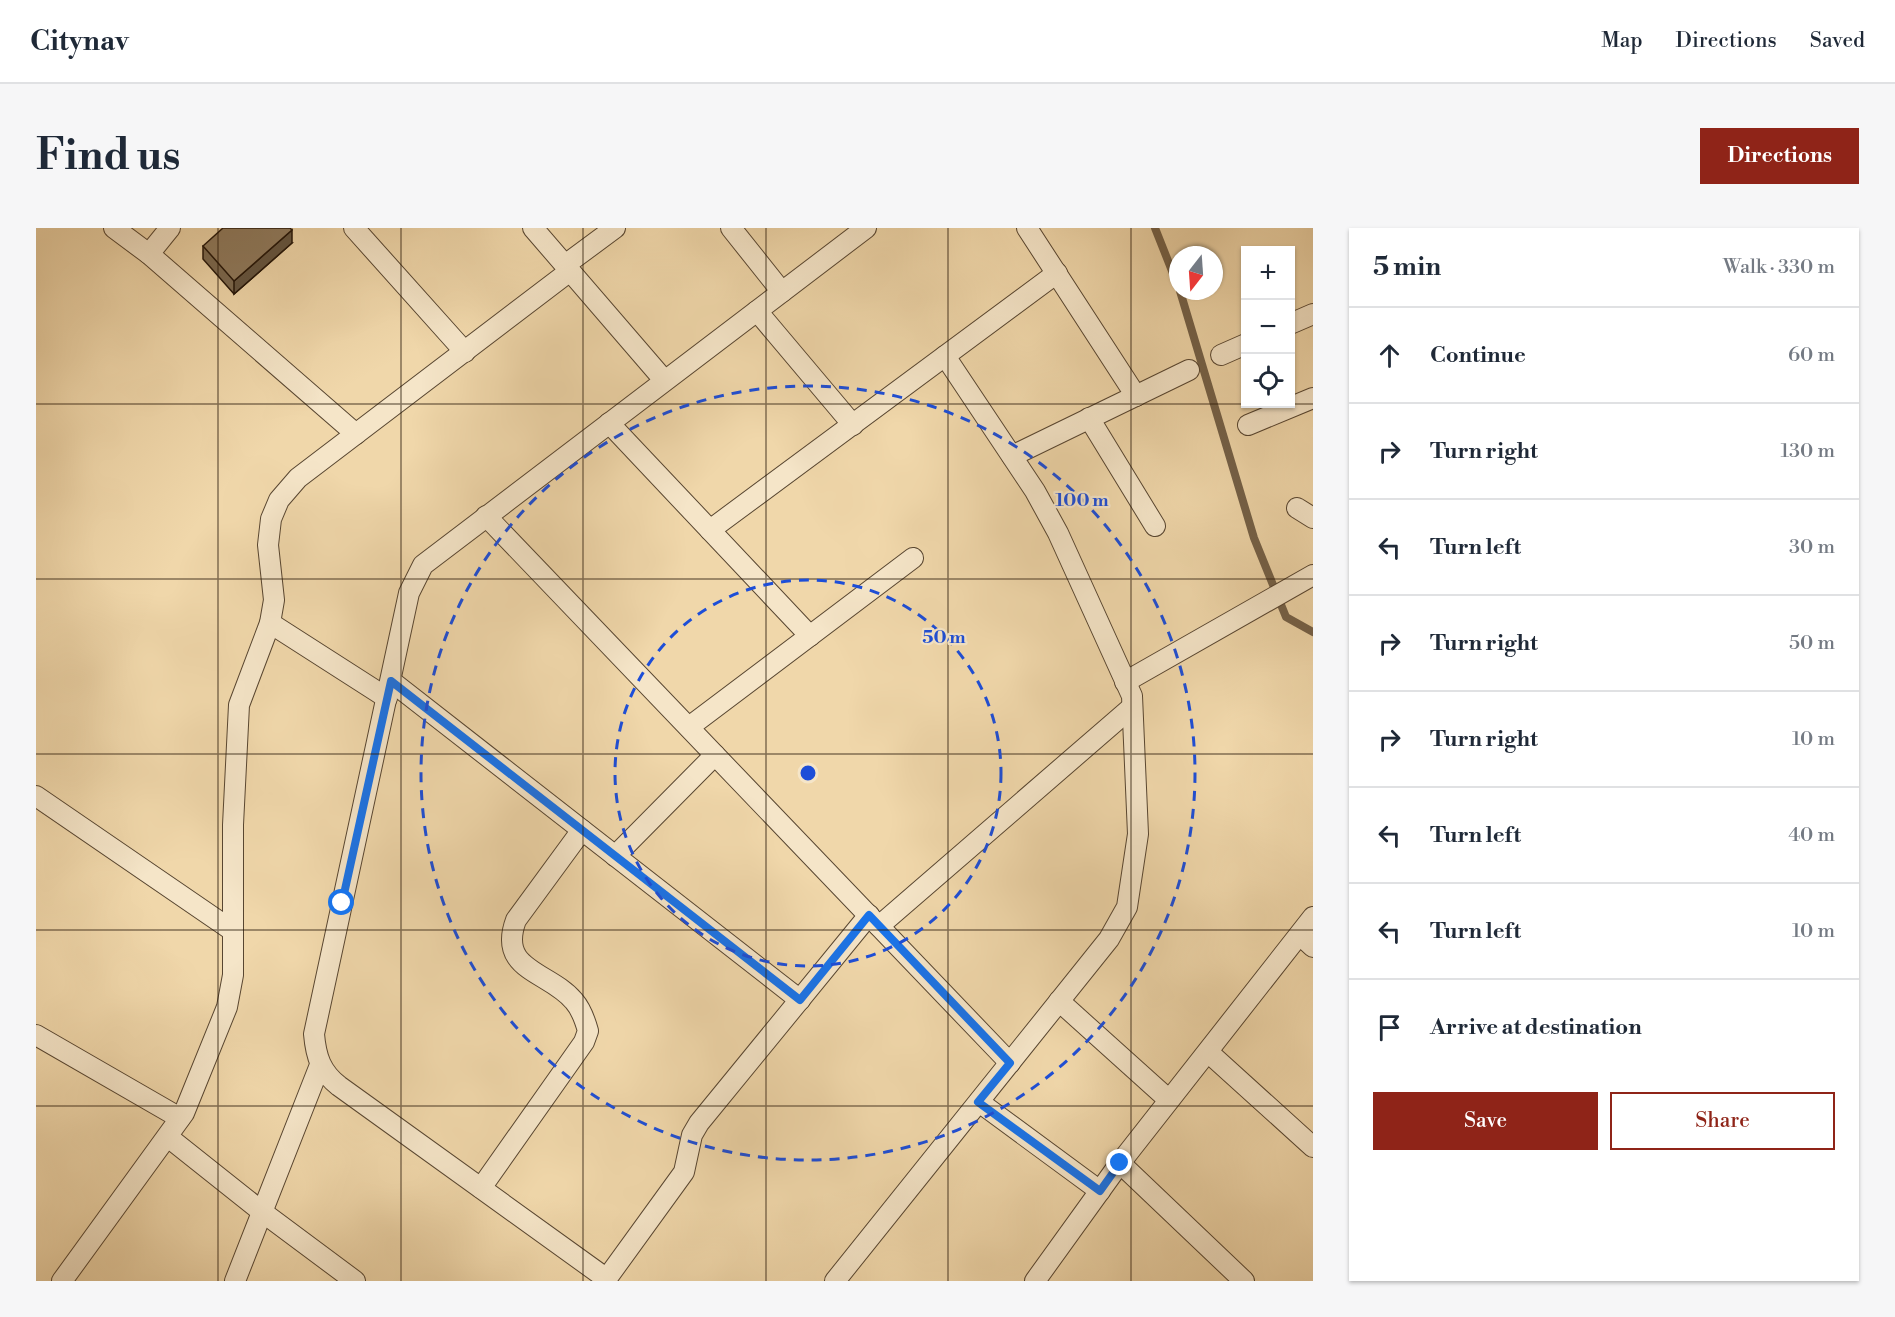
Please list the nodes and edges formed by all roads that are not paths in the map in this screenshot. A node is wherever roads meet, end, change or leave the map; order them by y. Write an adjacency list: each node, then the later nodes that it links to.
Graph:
1 (114, 228): 9 (street)
2 (170, 228): 9 (street)
3 (354, 228): 17 (street)
4 (533, 228): 10 (street)
5 (615, 228): 10 (street)
6 (731, 228): 12 (street)
7 (866, 228): 12 (street)
8 (1028, 228): 11 (street)
9 (149, 254): 28 (street)
10 (568, 268): 17 (street); 21 (street)
11 (1057, 273): 19 (street); 22 (street)
12 (782, 292): 13 (street)
13 (757, 311): 21 (street); 26 (street)
14 (1313, 314): 15 (street)
15 (1295, 322)
16 (1241, 346): 18 (street)
17 (465, 352): 28 (street)
18 (1221, 355)
19 (945, 356): 26 (street); 29 (street)
20 (1189, 370): 22 (street)
21 (664, 380): 25 (street)
22 (1136, 396): 24 (street)
23 (1313, 398): 27 (street)
24 (1089, 418): 29 (street); 31 (street)
25 (609, 423): 30 (street); 32 (street)
26 (853, 424): 32 (street)
27 (1248, 425)
28 (356, 434): 35 (street)
29 (1011, 456): 37 (street)
30 (486, 516): 38 (street); 40 (street)
31 (1155, 526)
32 (710, 530): 36 (street)
33 (913, 558): 36 (street)
34 (1308, 579): 37 (street)
35 (270, 623): 38 (street); 47 (street)
36 (810, 636): 40 (street)
37 (1125, 682): 39 (street)
38 (389, 689): 43 (street); 54 (street)
39 (1132, 707): 46 (street); 50 (street)
40 (689, 727): 41 (street)
41 (715, 755): 44 (street); 46 (street)
42 (36, 796): 47 (street)
43 (582, 830): 44 (street); 61 (street)
44 (615, 856): 49 (street)
45 (1313, 917): 48 (street)
46 (874, 921): 49 (street); 53 (street)
47 (233, 931): 57 (street)
48 (1306, 941): 52 (street)
49 (800, 1000): 64 (street)
50 (1059, 1001): 53 (street); 55 (street)
51 (36, 1035): 57 (street)
52 (1208, 1052): 55 (street); 59 (street)
53 (1010, 1063): 56 (street)
54 (320, 1065): 61 (street); 63 (street)
55 (1170, 1100): 60 (street)
56 (978, 1102): 62 (street); 68 (street)
57 (180, 1118): 58 (street)
58 (168, 1137): 63 (street); 65 (street)
59 (1313, 1148)
60 (1120, 1163): 62 (street); 70 (street)
61 (481, 1188): 64 (street)
62 (1100, 1191): 69 (street)
63 (261, 1212): 66 (street); 67 (street)
64 (606, 1280)
65 (62, 1281)
66 (235, 1281)
67 (355, 1281)
68 (835, 1281)
69 (1035, 1281)
70 (1244, 1281)

